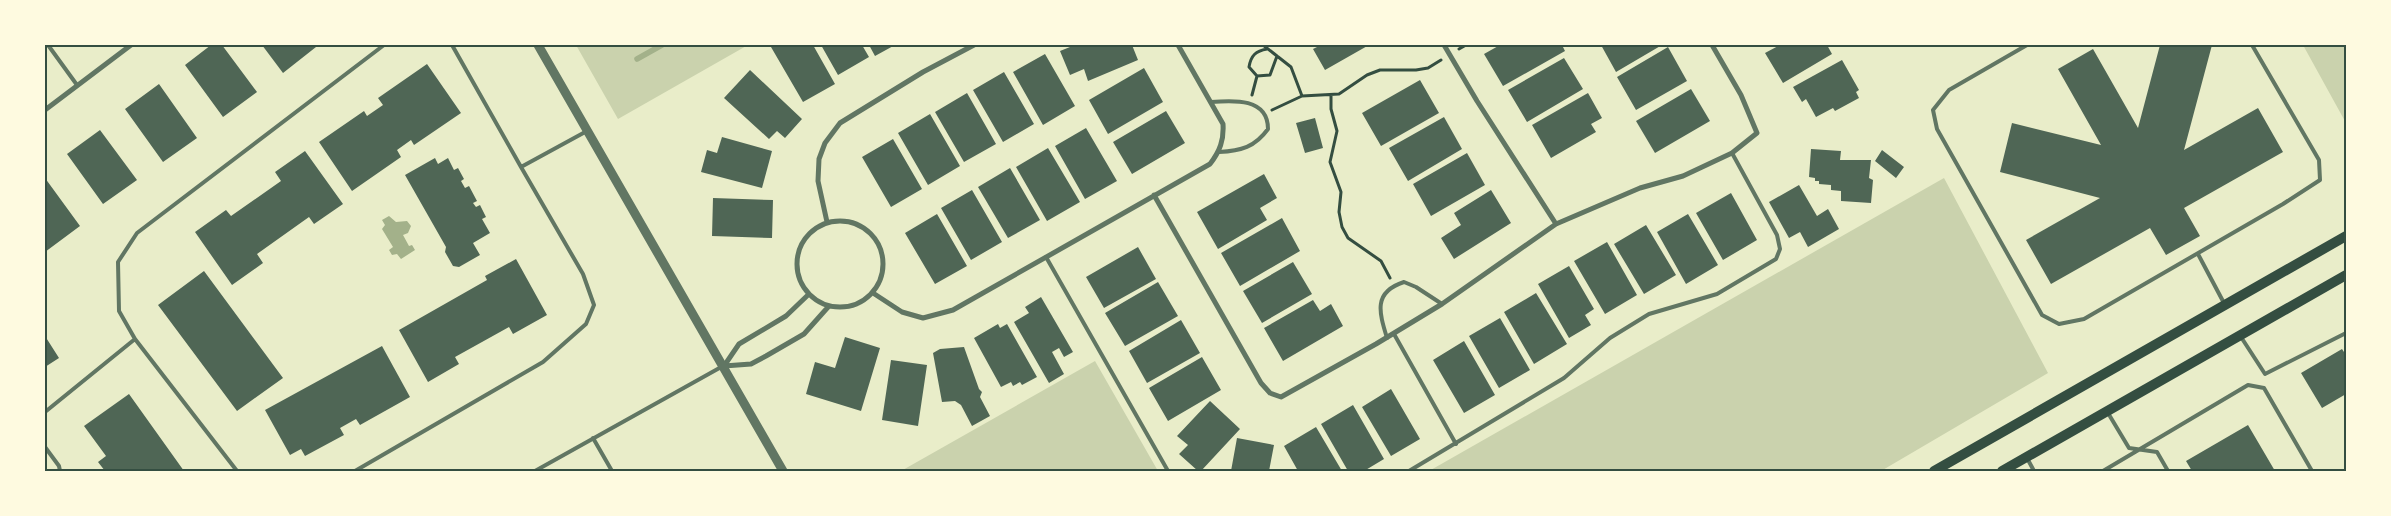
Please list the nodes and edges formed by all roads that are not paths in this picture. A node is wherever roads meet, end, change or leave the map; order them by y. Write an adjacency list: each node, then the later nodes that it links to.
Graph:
1 (48, 45): 12 (lane)
2 (131, 45): 12 (street)
3 (384, 45): 35 (lane)
4 (452, 45): 18 (lane)
5 (538, 45): 15 (street)
6 (974, 45): 20 (street)
7 (1178, 45): 13 (street)
8 (1444, 45): 21 (street)
9 (1712, 45): 17 (street)
10 (2027, 45): 23 (lane)
11 (2252, 45): 23 (lane)
12 (77, 85): 14 (street)
13 (1211, 102): 16 (street); 16 (lane)
14 (45, 110)
15 (588, 130): 18 (lane); 36 (street)
16 (1219, 152): 19 (street)
17 (1732, 153): 21 (street); 40 (lane)
18 (521, 167): 46 (lane)
19 (1154, 195): 24 (street); 34 (street)
20 (827, 222): 26 (street); 27 (street)
21 (1556, 224): 28 (street)
22 (2346, 236): 29 (main road)
23 (2198, 254): 29 (lane)
24 (1046, 257): 26 (street); 50 (lane)
25 (2346, 275): 33 (main road)
26 (873, 293): 30 (street)
27 (809, 294): 30 (street); 36 (street)
28 (1442, 304): 32 (street); 34 (lane)
29 (2225, 305): 52 (main road)
30 (829, 306): 36 (street)
31 (2346, 333): 33 (lane)
32 (1394, 334): 34 (street); 40 (lane)
33 (2240, 335): 37 (main road)
34 (1387, 338)
35 (135, 339): 38 (lane); 45 (lane)
36 (724, 366): 39 (lane); 49 (street)
37 (2107, 411): 42 (lane); 43 (main road)
38 (45, 412)
39 (593, 438): 47 (lane); 48 (lane)
40 (1456, 444): 51 (lane)
41 (45, 447): 44 (lane)
42 (2139, 450): 55 (lane); 56 (lane); 57 (lane)
43 (2026, 457): 53 (main road); 54 (lane)
44 (60, 471)
45 (237, 471)
46 (355, 471)
47 (535, 471)
48 (612, 471)
49 (783, 471)
50 (1168, 471)
51 (1409, 471)
52 (1934, 471)
53 (2002, 471)
54 (2034, 471)
55 (2103, 471)
56 (2168, 471)
57 (2312, 471)

